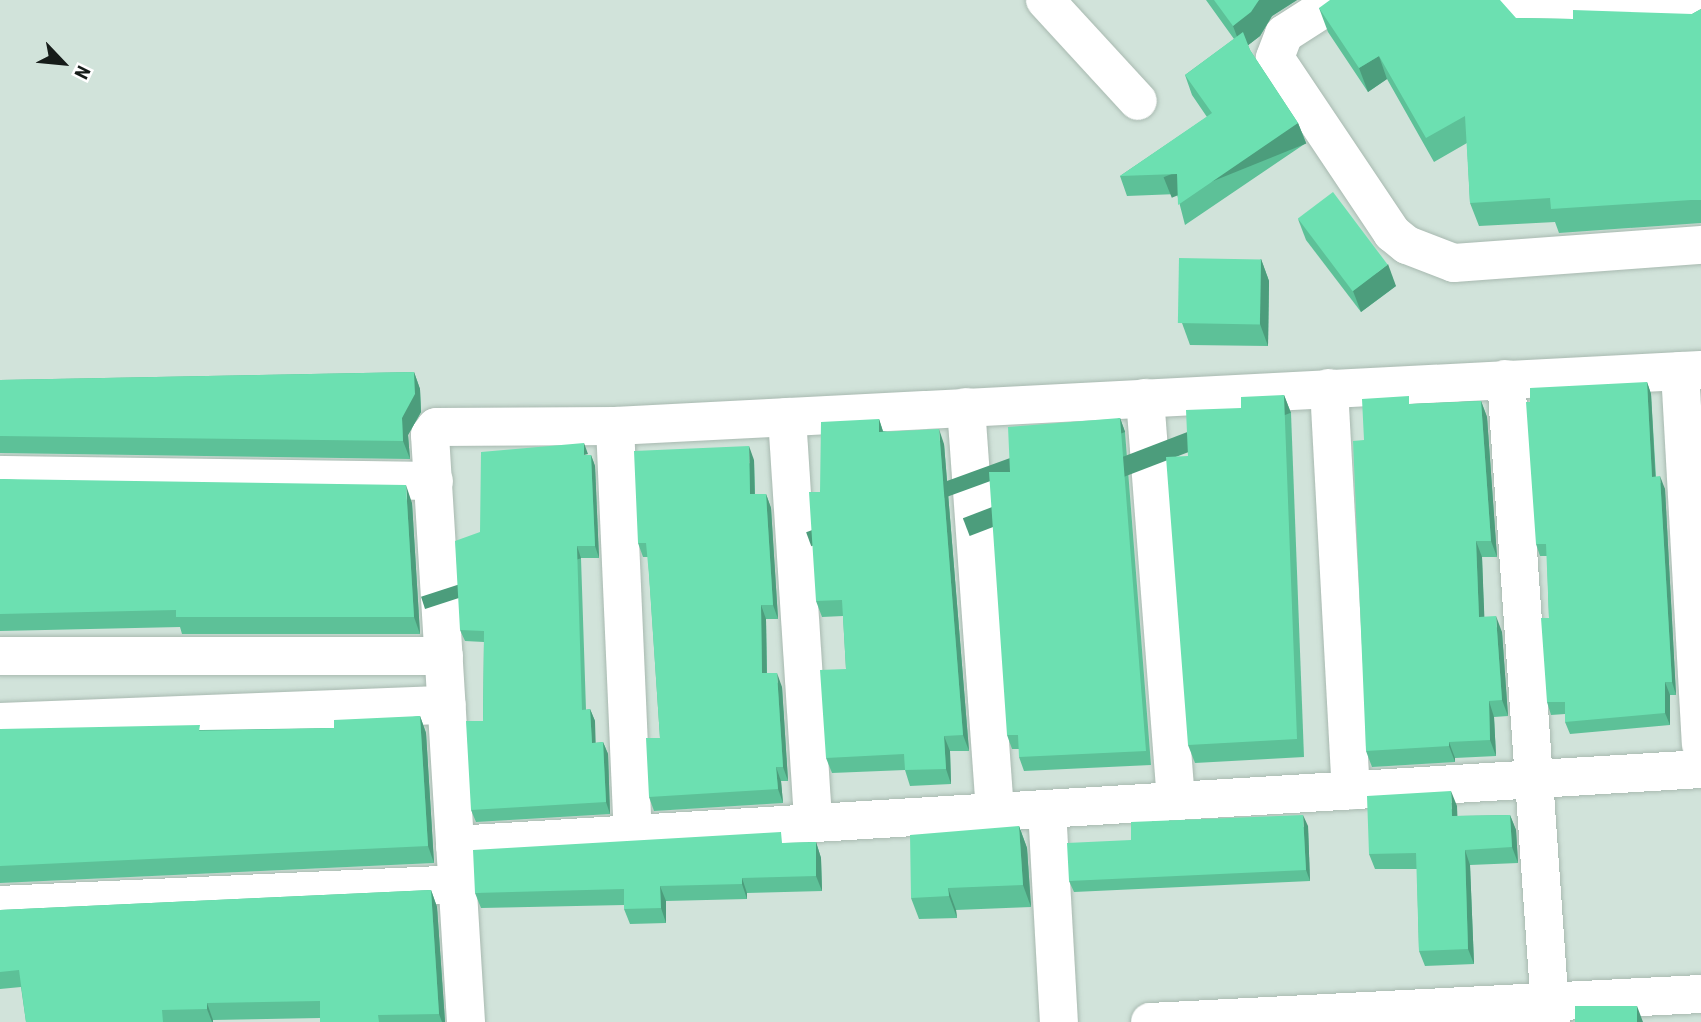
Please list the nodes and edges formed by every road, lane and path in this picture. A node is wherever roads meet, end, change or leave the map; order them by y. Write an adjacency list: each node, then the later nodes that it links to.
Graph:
1 (1045, 0): 5 (street)
2 (1337, 0): 6 (street)
3 (1517, 0): 4 (street)
4 (1701, 16)
5 (1138, 101)
6 (1701, 245)
7 (1691, 370): 8 (street); 20 (street)
8 (1507, 379): 9 (street); 22 (street)
9 (1329, 388): 10 (street); 23 (street)
10 (1145, 398): 11 (street); 24 (street)
11 (966, 407): 12 (street); 26 (street)
12 (787, 416): 13 (street); 27 (street)
13 (615, 426): 15 (street); 28 (street)
14 (0, 475): 15 (street)
15 (434, 481): 17 (street)
16 (0, 656): 17 (street)
17 (444, 656): 18 (street)
18 (447, 705): 19 (street); 29 (street)
19 (0, 722)
20 (1701, 744)
21 (1701, 769): 22 (street)
22 (1534, 779): 23 (street); 33 (street)
23 (1351, 790): 24 (street)
24 (1175, 801): 25 (street)
25 (1047, 809): 26 (street); 36 (street)
26 (995, 812): 27 (street)
27 (813, 823): 28 (street)
28 (633, 834): 29 (street)
29 (455, 845): 30 (street)
30 (458, 884): 31 (street); 35 (street)
31 (0, 905)
32 (1701, 994): 33 (street)
33 (1550, 1013): 34 (street)
34 (1187, 1020): 37 (street)
35 (466, 1022)
36 (1059, 1022)
37 (1150, 1022)

